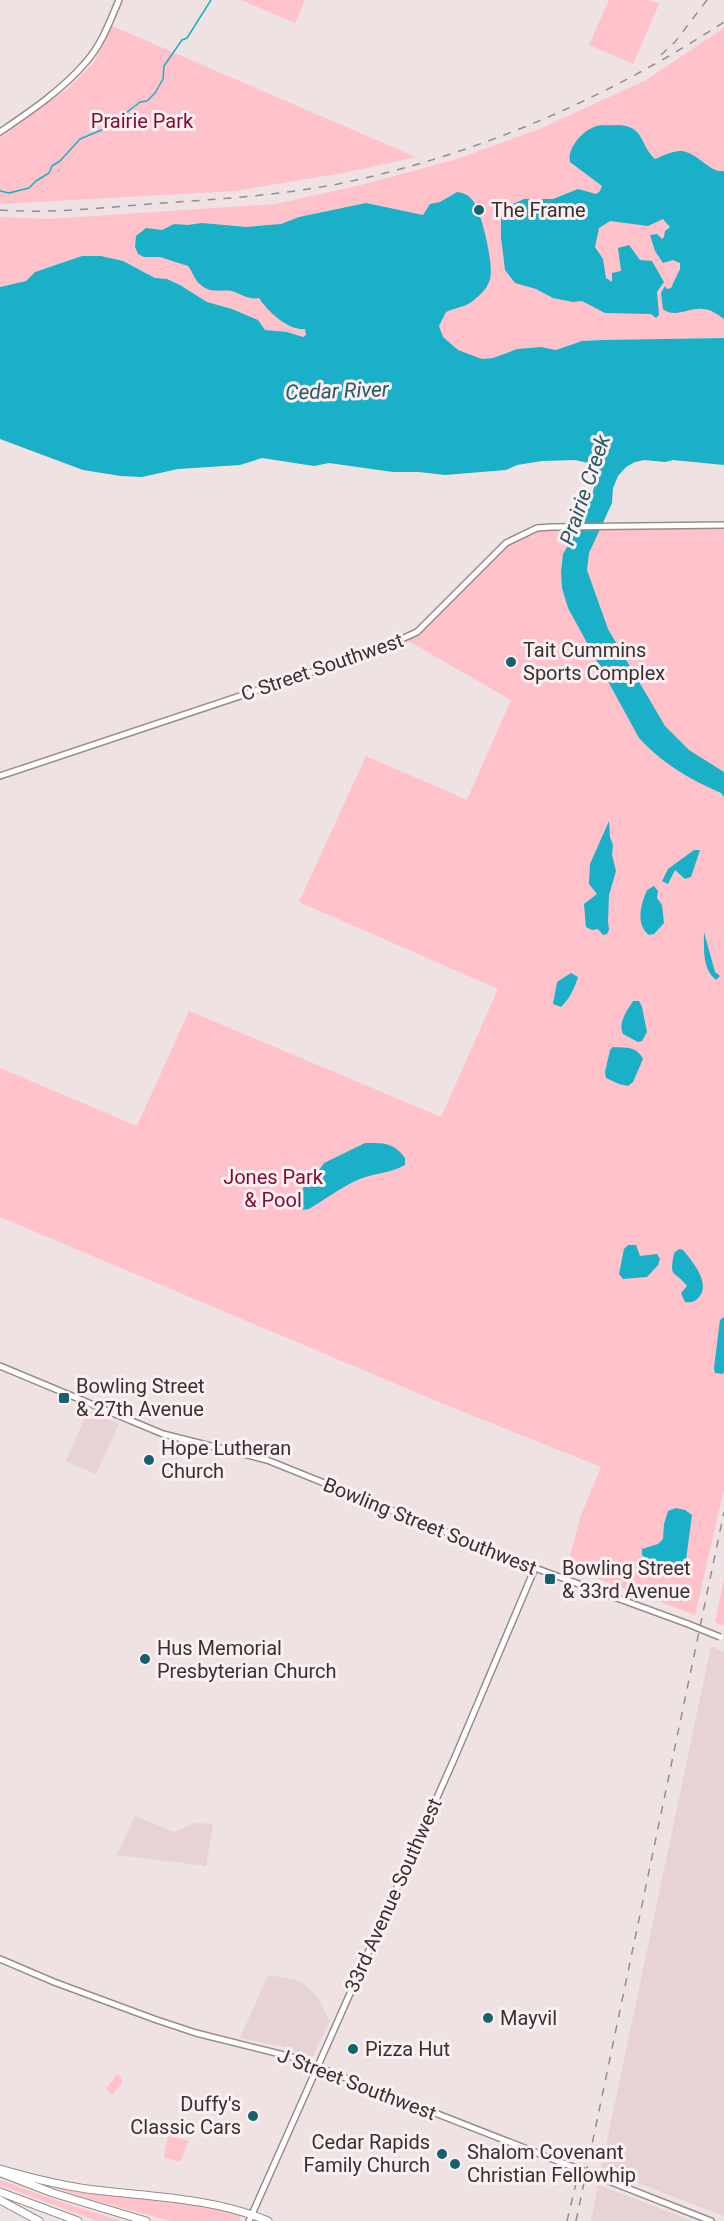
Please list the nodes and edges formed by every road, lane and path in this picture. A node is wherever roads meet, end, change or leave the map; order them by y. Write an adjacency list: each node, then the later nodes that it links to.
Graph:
1 (119, 0): 2 (street)
2 (0, 132)
3 (724, 525): 4 (street, C Street Southwest)
4 (0, 776)
5 (0, 1366): 6 (street, Bowling Street Southwest)
6 (535, 1568): 7 (street, Bowling Street Southwest, bridge); 9 (street, 33rd Avenue Southwest)
7 (722, 1638)
8 (0, 1959): 9 (street, J Street Southwest)
9 (317, 2067): 13 (street, 33rd Avenue Southwest); 18 (street, J Street Southwest)
10 (0, 2171): 13 (highway); 16 (highway)
11 (0, 2192): 15 (highway)
12 (0, 2200): 14 (highway)
13 (251, 2218): 17 (highway)
14 (39, 2221)
15 (78, 2221)
16 (146, 2221)
17 (268, 2221)
18 (711, 2221)

